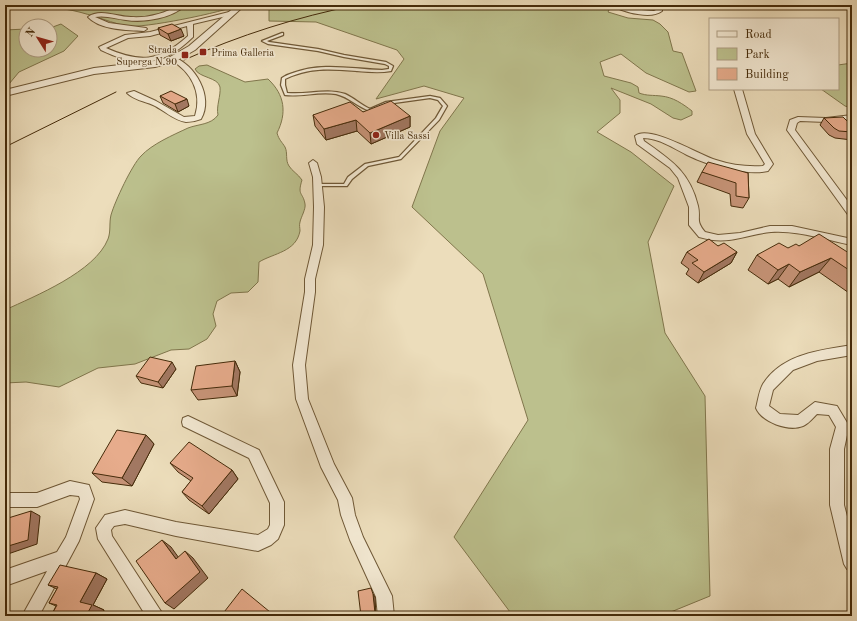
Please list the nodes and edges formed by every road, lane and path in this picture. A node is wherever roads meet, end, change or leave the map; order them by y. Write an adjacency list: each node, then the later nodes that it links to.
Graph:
1 (183, 5): 7 (street)
2 (241, 5): 7 (street)
3 (588, 5): 6 (street)
4 (632, 5): 6 (street)
5 (659, 5): 6 (street)
6 (619, 8)
7 (229, 14): 8 (street); 10 (street)
8 (190, 23): 8 (street)
9 (282, 34): 16 (lane)
10 (173, 59): 12 (street); 13 (street)
11 (738, 90): 18 (street)
12 (5, 93)
13 (131, 93)
14 (852, 117): 17 (street)
15 (313, 163): 16 (street)
16 (318, 185): 27 (street)
17 (852, 214)
18 (852, 242)
19 (852, 350): 23 (street)
20 (188, 422): 26 (street)
21 (5, 500): 22 (street)
22 (62, 558): 24 (street); 25 (street)
23 (852, 564)
24 (5, 578)
25 (30, 616)
26 (156, 616)
27 (386, 616)

